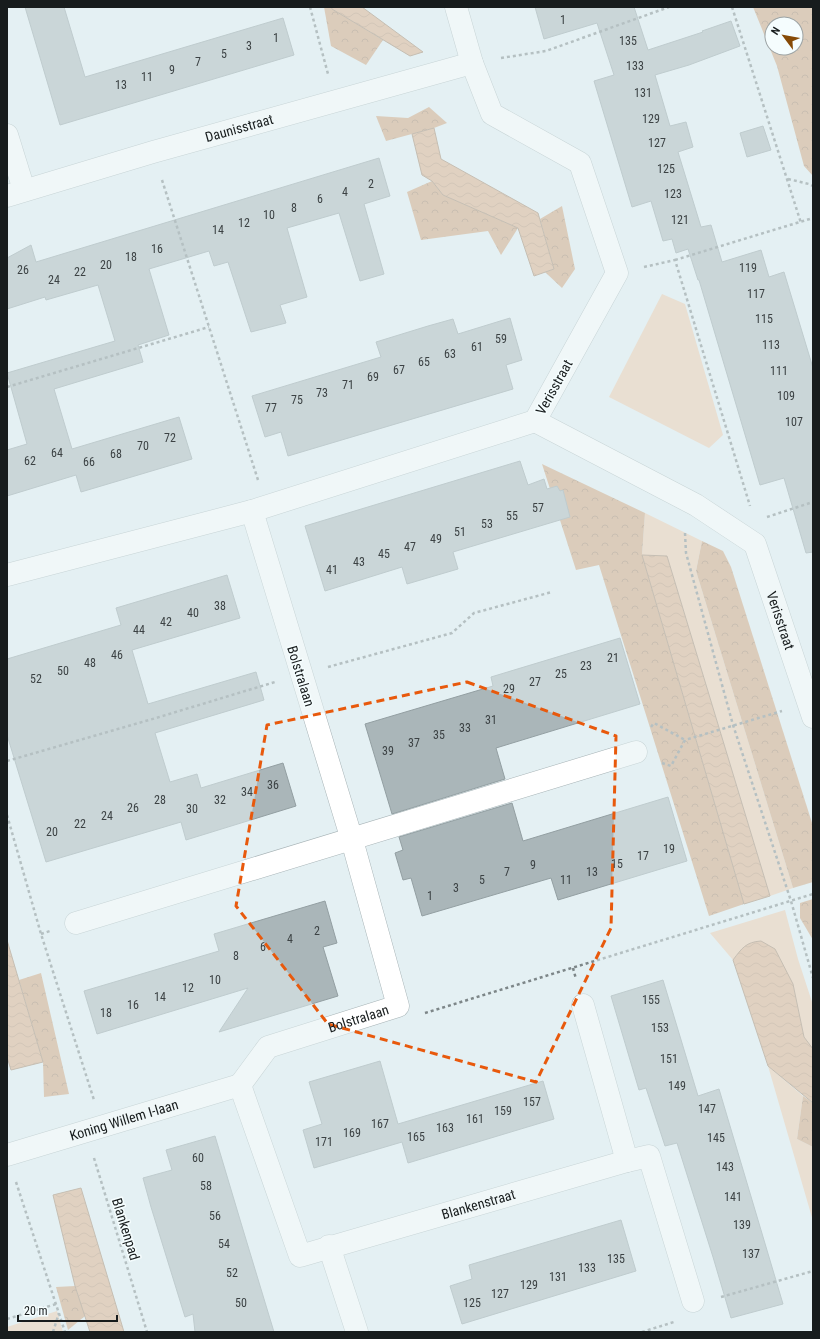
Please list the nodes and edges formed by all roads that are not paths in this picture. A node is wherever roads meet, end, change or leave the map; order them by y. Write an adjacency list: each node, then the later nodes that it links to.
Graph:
1 (456, 7): 2 (street)
2 (472, 63): 4 (street, Daunisstraat); 5 (street, Verisstraat)
3 (7, 134): 4 (street)
4 (16, 193)
5 (535, 421): 6 (street); 8 (street, Verisstraat)
6 (259, 509): 7 (street); 10 (street, Bolstralaan)
7 (7, 576)
8 (813, 717)
9 (636, 752): 10 (street)
10 (352, 840): 11 (street); 13 (street, Bolstralaan)
11 (76, 924)
12 (583, 1005): 15 (street)
13 (240, 1085): 14 (street, Koning Willem I-laan); 16 (street, Blankenstraat)
14 (7, 1155)
15 (627, 1161): 16 (street, Blankenstraat); 17 (street, Blankenstraat)
16 (329, 1246): 18 (street)
17 (704, 1300)
18 (357, 1332)

